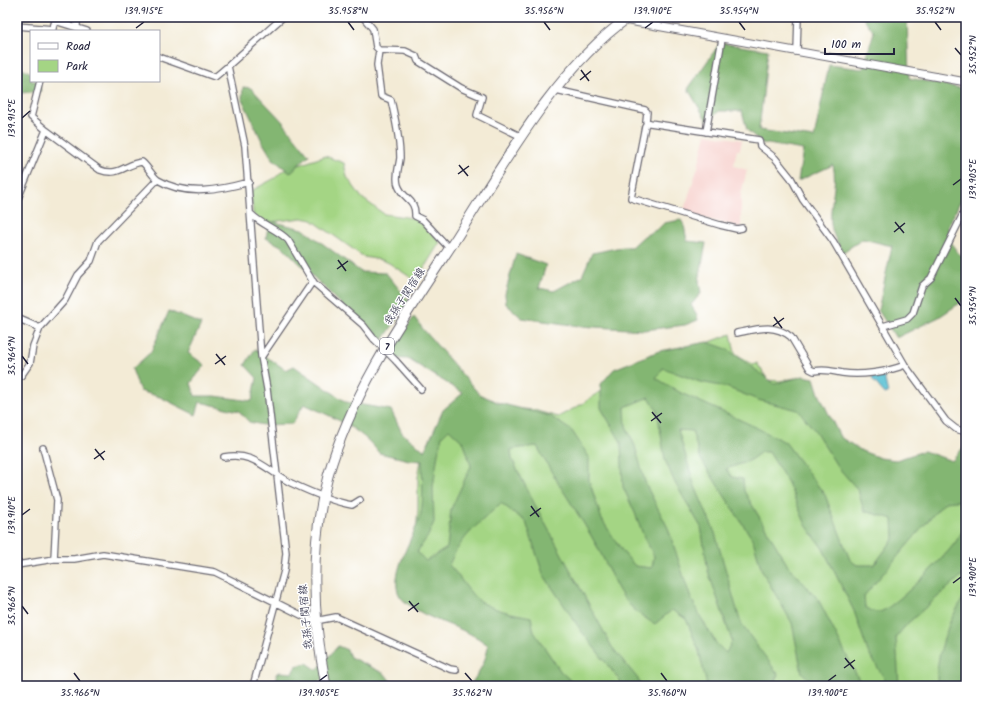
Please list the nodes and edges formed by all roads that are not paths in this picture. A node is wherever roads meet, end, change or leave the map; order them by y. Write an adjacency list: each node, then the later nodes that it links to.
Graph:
1 (77, 17): 8 (street)
2 (283, 17): 15 (street)
3 (363, 17): 12 (street)
4 (607, 17): 6 (street)
5 (798, 17): 13 (street)
6 (626, 19): 11 (street); 18 (main road, 我孫子関宿線 / 7)
7 (17, 26): 9 (street)
8 (77, 28): 9 (street); 10 (street)
9 (53, 30)
10 (84, 30)
11 (722, 39): 13 (street); 21 (street)
12 (379, 50): 22 (street); 29 (street)
13 (797, 52): 17 (street)
14 (160, 57): 15 (street)
15 (228, 66): 24 (street)
16 (40, 82): 20 (street)
17 (966, 82)
18 (556, 90): 19 (street); 22 (main road, 我孫子関宿線 / 7)
19 (647, 123): 21 (street); 28 (street)
20 (46, 130): 23 (street); 25 (street)
21 (706, 132): 32 (street)
22 (522, 137): 29 (main road, 我孫子関宿線 / 7)
23 (157, 180): 24 (street); 33 (street)
24 (249, 182): 27 (street)
25 (17, 201)
26 (966, 208): 32 (street)
27 (251, 214): 30 (street); 35 (street)
28 (742, 228)
29 (449, 248): 43 (main road, 我孫子関宿線 / 7)
30 (313, 281): 35 (street); 38 (street, bridge)
31 (17, 318): 33 (street)
32 (883, 326): 36 (street)
33 (40, 328): 37 (street)
34 (737, 332): 36 (street)
35 (262, 356): 42 (street)
36 (904, 365): 39 (street)
37 (17, 378)
38 (421, 389)
39 (966, 432)
40 (43, 448): 45 (street)
41 (224, 457): 42 (street)
42 (276, 472): 43 (street); 47 (street)
43 (324, 495): 44 (street); 48 (main road, 我孫子関宿線 / 7)
44 (360, 500)
45 (54, 559): 46 (street); 47 (street)
46 (17, 565)
47 (276, 602): 48 (street); 50 (street)
48 (316, 621): 49 (street); 51 (main road, 我孫子関宿線 / 7)
49 (456, 670)
50 (253, 686)
51 (326, 686)

